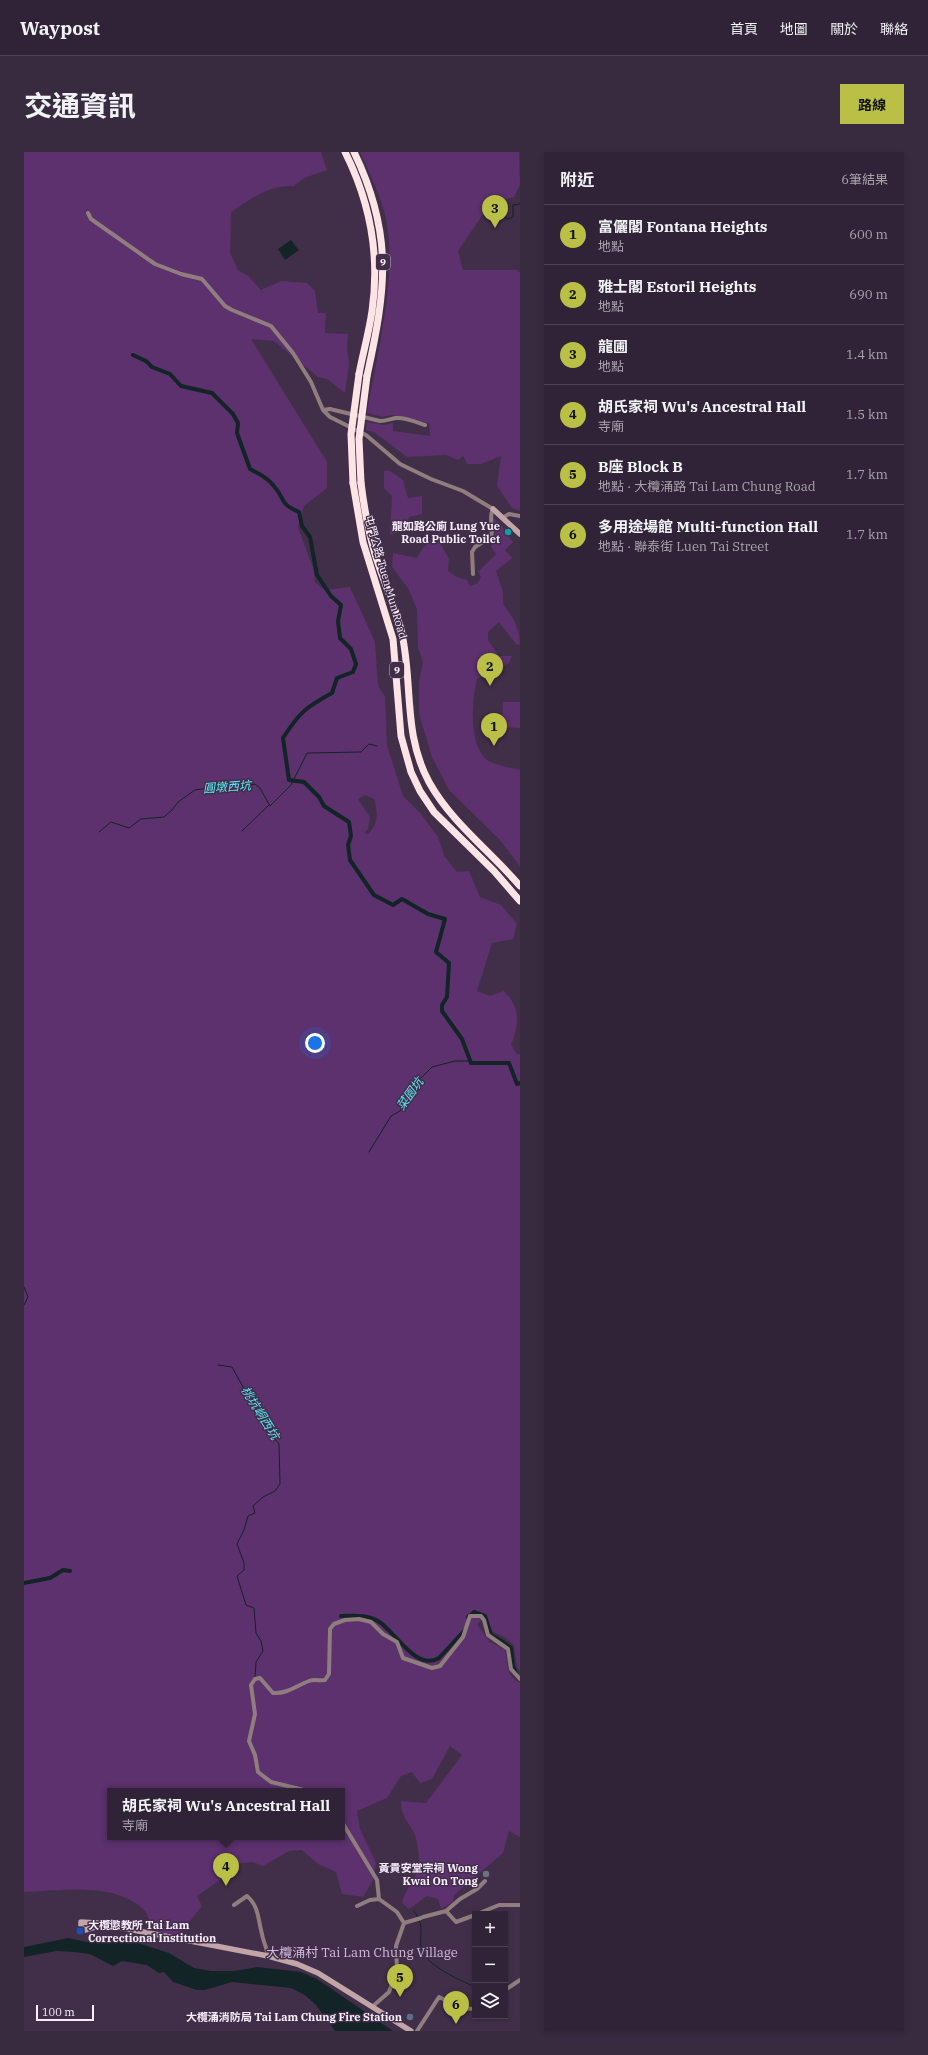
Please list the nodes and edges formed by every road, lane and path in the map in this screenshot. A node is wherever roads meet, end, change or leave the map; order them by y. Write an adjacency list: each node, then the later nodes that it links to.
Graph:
1 (345, 152): 12 (highway, 屯門公路 Tuen Mun Road / 9, bridge)
2 (354, 152): 11 (highway, 屯門公路 Tuen Mun Road / 9, bridge)
3 (88, 213): 4 (street)
4 (323, 410): 5 (street); 6 (street)
5 (425, 424)
6 (493, 509): 8 (street); 10 (street)
7 (520, 516): 8 (street)
8 (502, 518): 9 (street)
9 (520, 534)
10 (473, 574)
11 (520, 886)
12 (520, 901)
13 (520, 1679): 14 (street)
14 (296, 1788)
15 (345, 1827): 17 (street)
16 (485, 1881): 21 (street)
17 (379, 1899): 20 (street); 25 (street)
18 (520, 1905): 22 (street)
19 (234, 1906): 26 (street)
20 (357, 1906)
21 (446, 1911): 23 (street); 25 (street)
22 (484, 1911)
23 (472, 1916)
24 (81, 1922): 26 (street)
25 (404, 1923): 29 (street)
26 (268, 1956): 29 (street)
27 (520, 1980): 28 (street)
28 (508, 1988)
29 (372, 2007): 31 (street)
30 (472, 2009): 32 (street)
31 (411, 2031)
32 (417, 2031)

